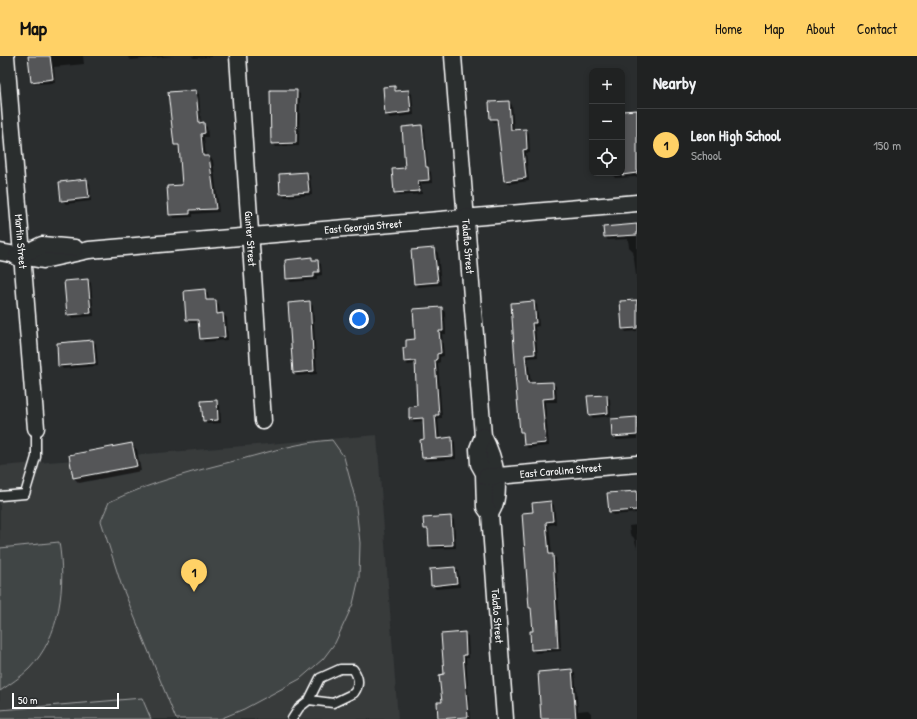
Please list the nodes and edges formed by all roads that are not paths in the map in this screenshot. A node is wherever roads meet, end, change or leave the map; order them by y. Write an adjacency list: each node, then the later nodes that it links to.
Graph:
1 (6, 56): 8 (street, Martin Street)
2 (238, 56): 6 (street, Gunter Street)
3 (452, 56): 5 (street, Talaflo Street)
4 (637, 203): 5 (street, East Georgia Street)
5 (466, 218): 6 (street, East Georgia Street); 13 (street, Talaflo Street)
6 (250, 236): 8 (street, East Georgia Street); 10 (street, Gunter Street)
7 (0, 252): 8 (street, East Georgia Street)
8 (22, 256): 9 (street, East Georgia Street); 11 (street, Martin Street)
9 (0, 261)
10 (263, 421)
11 (36, 428): 14 (lane)
12 (637, 464): 13 (street, East Carolina Street)
13 (491, 477): 17 (street, Talaflo Street)
14 (0, 496)
15 (309, 700): 15 (lane); 16 (lane)
16 (292, 719)
17 (505, 719)

